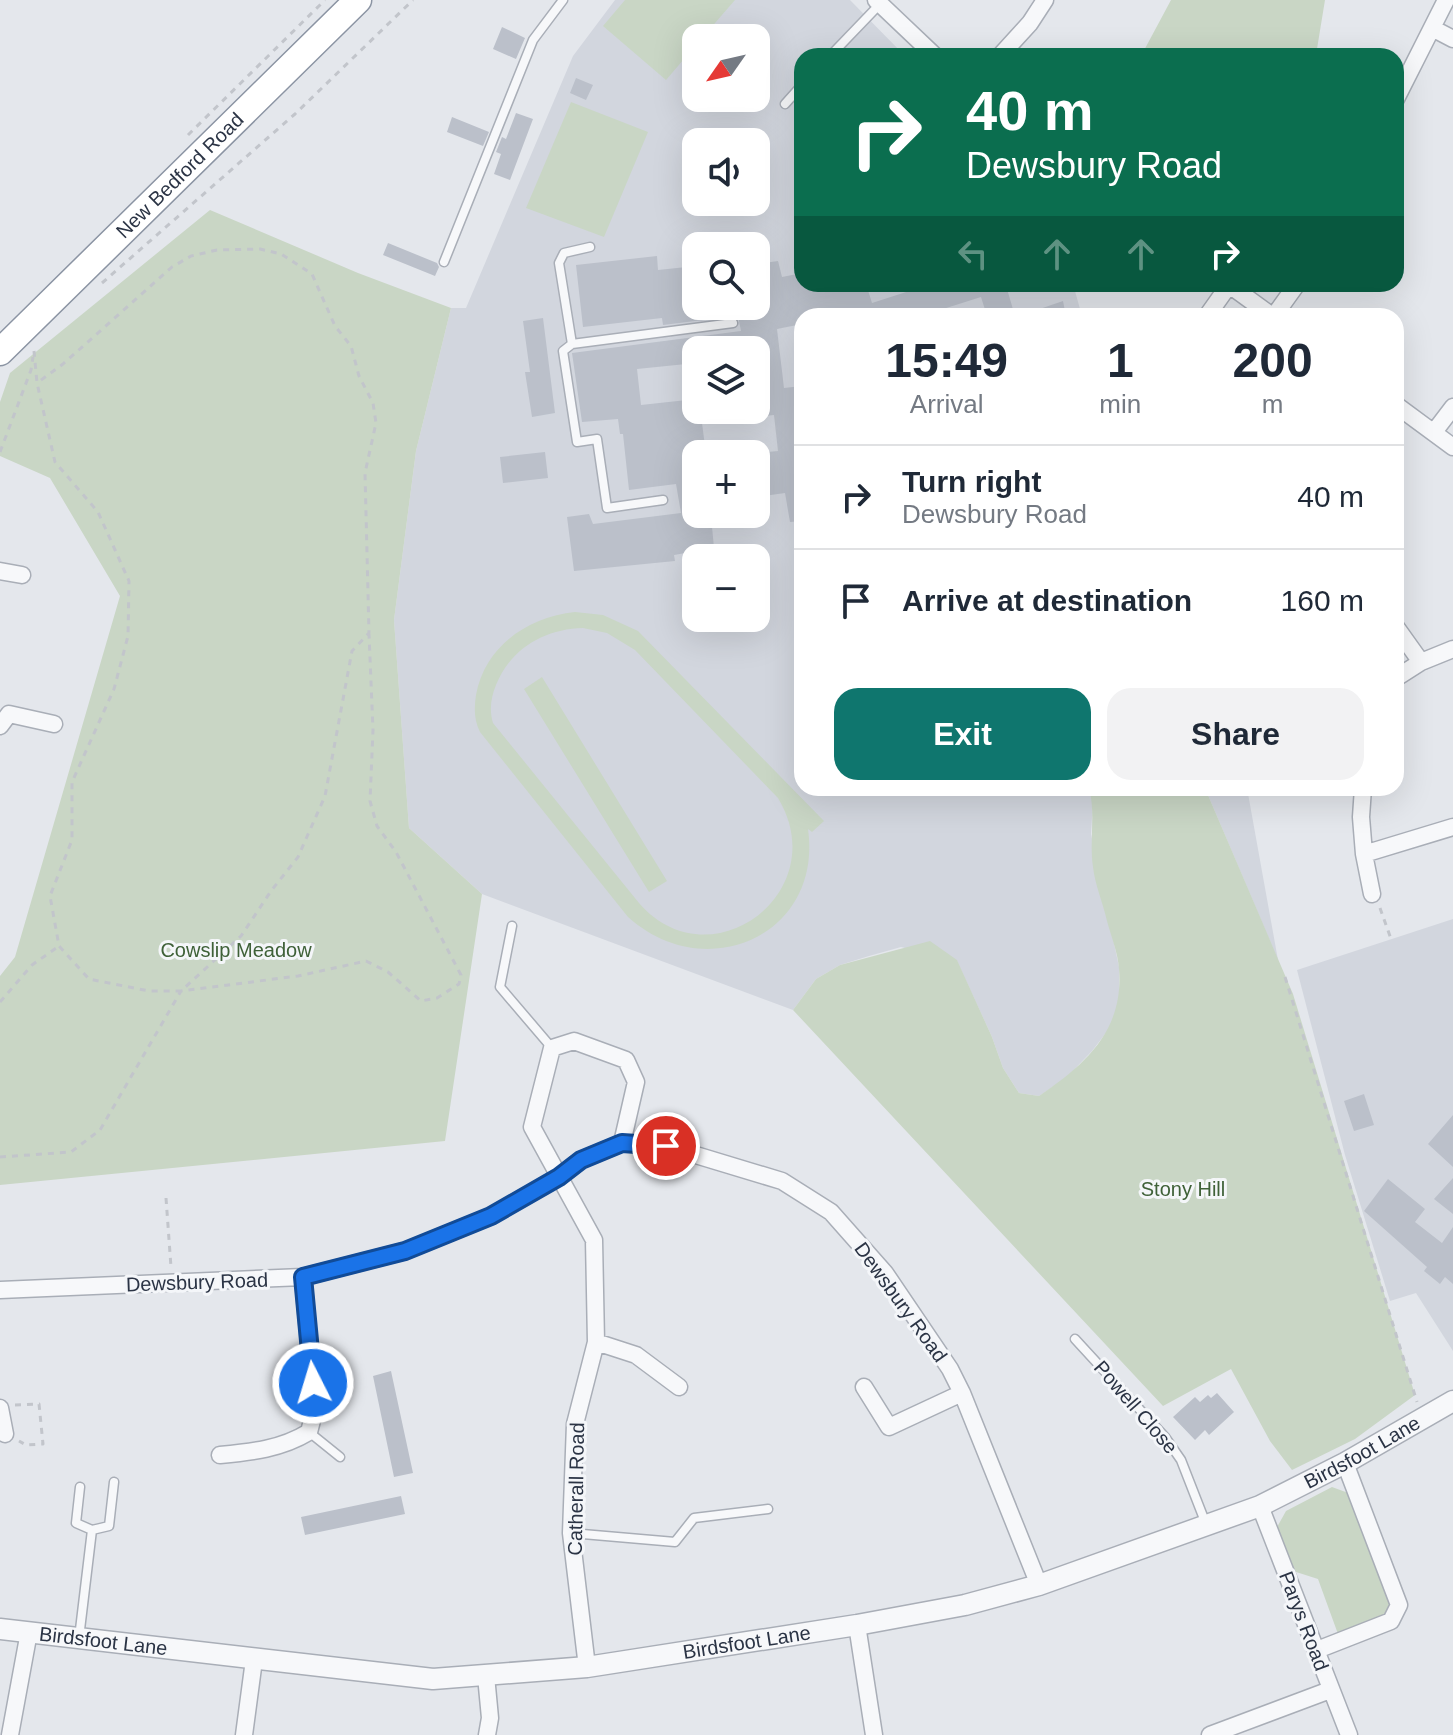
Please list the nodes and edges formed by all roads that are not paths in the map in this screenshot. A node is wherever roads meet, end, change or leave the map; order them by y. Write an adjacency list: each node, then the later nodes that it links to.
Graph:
1 (358, 0): 20 (highway, New Bedford Road)
2 (563, 0): 15 (lane)
3 (1045, 0): 10 (street)
4 (1446, 0): 6 (street)
5 (878, 2): 8 (lane); 9 (street)
6 (1432, 28): 7 (street); 11 (street)
7 (1453, 39)
8 (837, 48)
9 (927, 48)
10 (1007, 48)
11 (1404, 83)
12 (794, 94): 13 (lane)
13 (785, 104)
14 (590, 247): 19 (lane)
15 (444, 262)
16 (1238, 292): 17 (street)
17 (1261, 308)
18 (733, 323): 19 (lane)
19 (572, 344): 25 (lane)
20 (0, 352)
21 (1453, 407): 23 (street)
22 (1404, 411): 23 (street)
23 (1434, 432): 24 (street)
24 (1453, 447)
25 (663, 500)
26 (0, 571): 27 (street)
27 (22, 575)
28 (1404, 638): 30 (street)
29 (1453, 649): 30 (street)
30 (1421, 662): 31 (street)
31 (1404, 673)
32 (54, 724): 33 (street)
33 (0, 726)
34 (1362, 796): 36 (street)
35 (1453, 827): 36 (street)
36 (1364, 854): 37 (street)
37 (1372, 894)
38 (512, 926): 39 (lane)
39 (552, 1048): 40 (street); 41 (street, Catherall Road)
40 (622, 1143): 41 (street, Dewsbury Road); 48 (street, Dewsbury Road)
41 (559, 1177): 42 (street, Dewsbury Road); 45 (street, Catherall Road)
42 (303, 1277): 43 (street, Dewsbury Road); 51 (street)
43 (0, 1290)
44 (1075, 1339): 60 (lane, Powell Close)
45 (596, 1342): 46 (street); 62 (street, Catherall Road)
46 (679, 1387)
47 (864, 1387): 48 (street)
48 (962, 1393): 63 (street, Dewsbury Road)
49 (1453, 1401): 55 (street, Birdsfoot Lane)
50 (7, 1407): 52 (street)
51 (309, 1432): 53 (street); 54 (lane)
52 (5, 1434)
53 (220, 1455)
54 (340, 1457)
55 (1345, 1463): 58 (street, Birdsfoot Lane); 68 (street)
56 (114, 1482): 61 (lane)
57 (80, 1487): 61 (lane)
58 (1260, 1506): 60 (street, Birdsfoot Lane); 68 (street, Parys Road)
59 (768, 1509): 62 (lane)
60 (1207, 1525): 63 (street, Birdsfoot Lane)
61 (92, 1530): 67 (lane)
62 (571, 1533): 70 (street, Catherall Road)
63 (1039, 1585): 64 (street, Birdsfoot Lane)
64 (857, 1625): 70 (street, Birdsfoot Lane); 76 (street)
65 (0, 1629): 66 (street, Birdsfoot Lane)
66 (29, 1632): 67 (street, Birdsfoot Lane); 73 (street)
67 (79, 1638): 69 (street, Birdsfoot Lane)
68 (1317, 1650): 72 (street, Parys Road)
69 (254, 1660): 71 (street, Birdsfoot Lane); 74 (street)
70 (587, 1667): 71 (street, Birdsfoot Lane)
71 (486, 1676): 75 (street)
72 (1330, 1690): 77 (street); 78 (street, Parys Road)
73 (10, 1735)
74 (244, 1735)
75 (487, 1735)
76 (874, 1735)
77 (1210, 1735)
78 (1349, 1735)

